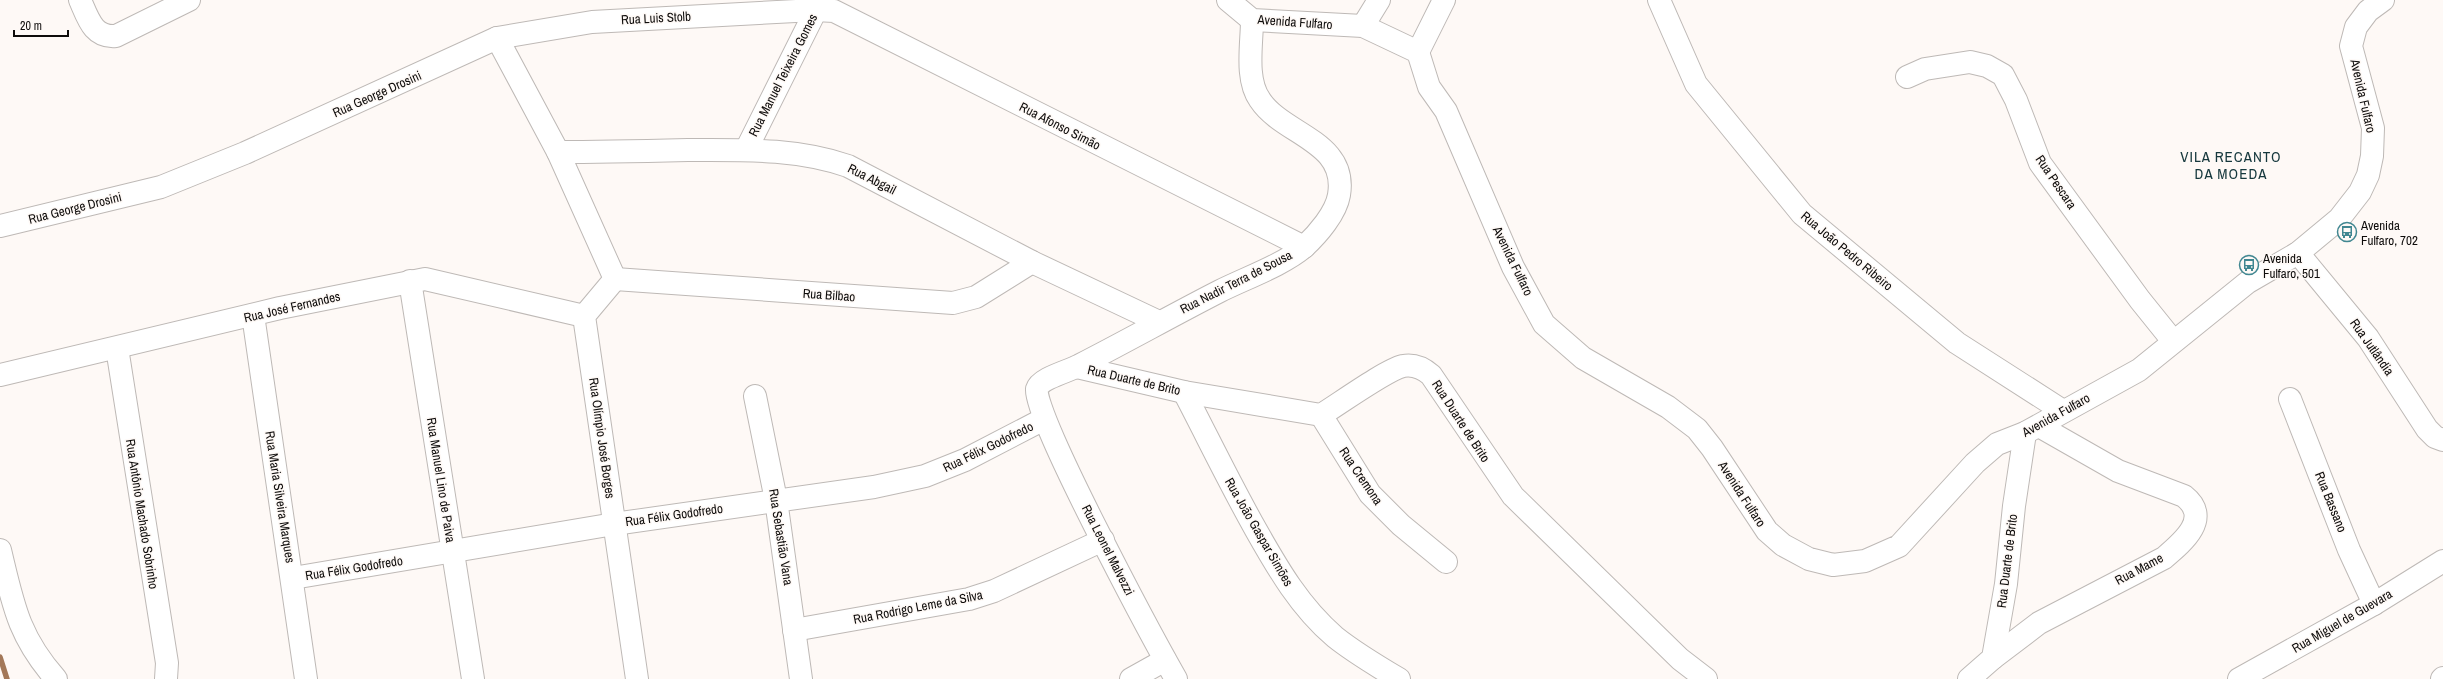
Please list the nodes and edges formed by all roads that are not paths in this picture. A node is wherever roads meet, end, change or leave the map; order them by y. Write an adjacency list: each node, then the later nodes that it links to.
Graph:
1 (80, 0): 2 (street)
2 (189, 0)
3 (1228, 0): 9 (street, Avenida Fulfaro)
4 (1378, 0): 10 (street)
5 (1444, 0): 12 (street)
6 (1659, 0): 32 (street, Rua João Pedro Ribeiro)
7 (2382, 0): 18 (street, Avenida Fulfaro)
8 (818, 5): 11 (street, Rua Luis Stolb); 14 (street, Rua Manuel Teixeira Gomes); 17 (street, Rua Afonso Simão)
9 (1252, 20): 10 (street, Avenida Fulfaro); 17 (street, Rua Nadir Terra de Sousa)
10 (1363, 26): 12 (street, Avenida Fulfaro)
11 (497, 38): 15 (street); 16 (street, Rua George Drosini)
12 (1418, 52): 35 (street, Avenida Fulfaro)
13 (1907, 77): 25 (street, Rua Pescara)
14 (746, 150): 15 (street, Rua Abgail); 19 (street, Rua Abgail)
15 (558, 152): 20 (street)
16 (0, 226)
17 (1304, 247): 24 (street, Rua Nadir Terra de Sousa)
18 (2298, 253): 25 (street, Avenida Fulfaro); 36 (street, Rua Jutlândia)
19 (1032, 262): 20 (street, Rua Bilbao); 24 (street, Rua Abgail)
20 (615, 279): 23 (street)
21 (410, 281): 22 (street, Rua José Fernandes); 23 (street, Rua José Fernandes); 41 (street, Rua Manuel Lino de Paiva)
22 (253, 315): 26 (street, Rua José Fernandes); 44 (street, Rua Maria Silveira Marques)
23 (584, 316): 38 (street, Rua Olímpio José Borges)
24 (1159, 322): 27 (street, Rua Nadir Terra de Sousa)
25 (2173, 341): 32 (street, Avenida Fulfaro)
26 (117, 348): 28 (street, Rua José Fernandes); 50 (street, Rua Antônio Machado Sobrinho)
27 (1077, 367): 29 (street, Rua Duarte de Brito); 34 (street, Rua Nadir Terra de Sousa)
28 (0, 375)
29 (1184, 392): 33 (street, Rua Duarte de Brito); 56 (street, Rua João Gaspar Simões)
30 (755, 396): 37 (street, Rua Sebastião Vana)
31 (2290, 399): 45 (street, Rua Bassano)
32 (2063, 411): 35 (street, Avenida Fulfaro)
33 (1321, 415): 43 (street, Rua Cremona); 57 (street, Rua Duarte de Brito)
34 (1044, 419): 37 (street, Rua Félix Godofredo); 39 (street, Rua Leonel Malvezzi)
35 (2032, 429): 47 (street, Rua Duarte de Brito); 47 (street, Rua Mame)
36 (2443, 440)
37 (776, 500): 38 (street, Rua Félix Godofredo); 46 (street, Rua Sebastião Vana)
38 (614, 524): 41 (street, Rua Félix Godofredo); 53 (street, Rua Olímpio José Borges)
39 (1103, 540): 46 (street, Rua Rodrigo Leme da Silva); 48 (street, Rua Leonel Malvezzi)
40 (0, 550): 49 (street)
41 (452, 551): 44 (street, Rua Félix Godofredo); 52 (street, Rua Manuel Lino de Paiva)
42 (2443, 561): 45 (street, Rua Miguel de Guevara)
43 (1446, 562)
44 (292, 578): 51 (street, Rua Maria Silveira Marques)
45 (2374, 604): 59 (street, Rua Miguel de Guevara)
46 (794, 630): 54 (street, Rua Sebastião Vana)
47 (1993, 658): 58 (street)
48 (1174, 673): 55 (street)
49 (56, 679)
50 (166, 679)
51 (306, 679)
52 (473, 679)
53 (637, 679)
54 (801, 679)
55 (1131, 679)
56 (1399, 679)
57 (1706, 679)
58 (1969, 679)
59 (2239, 679)

